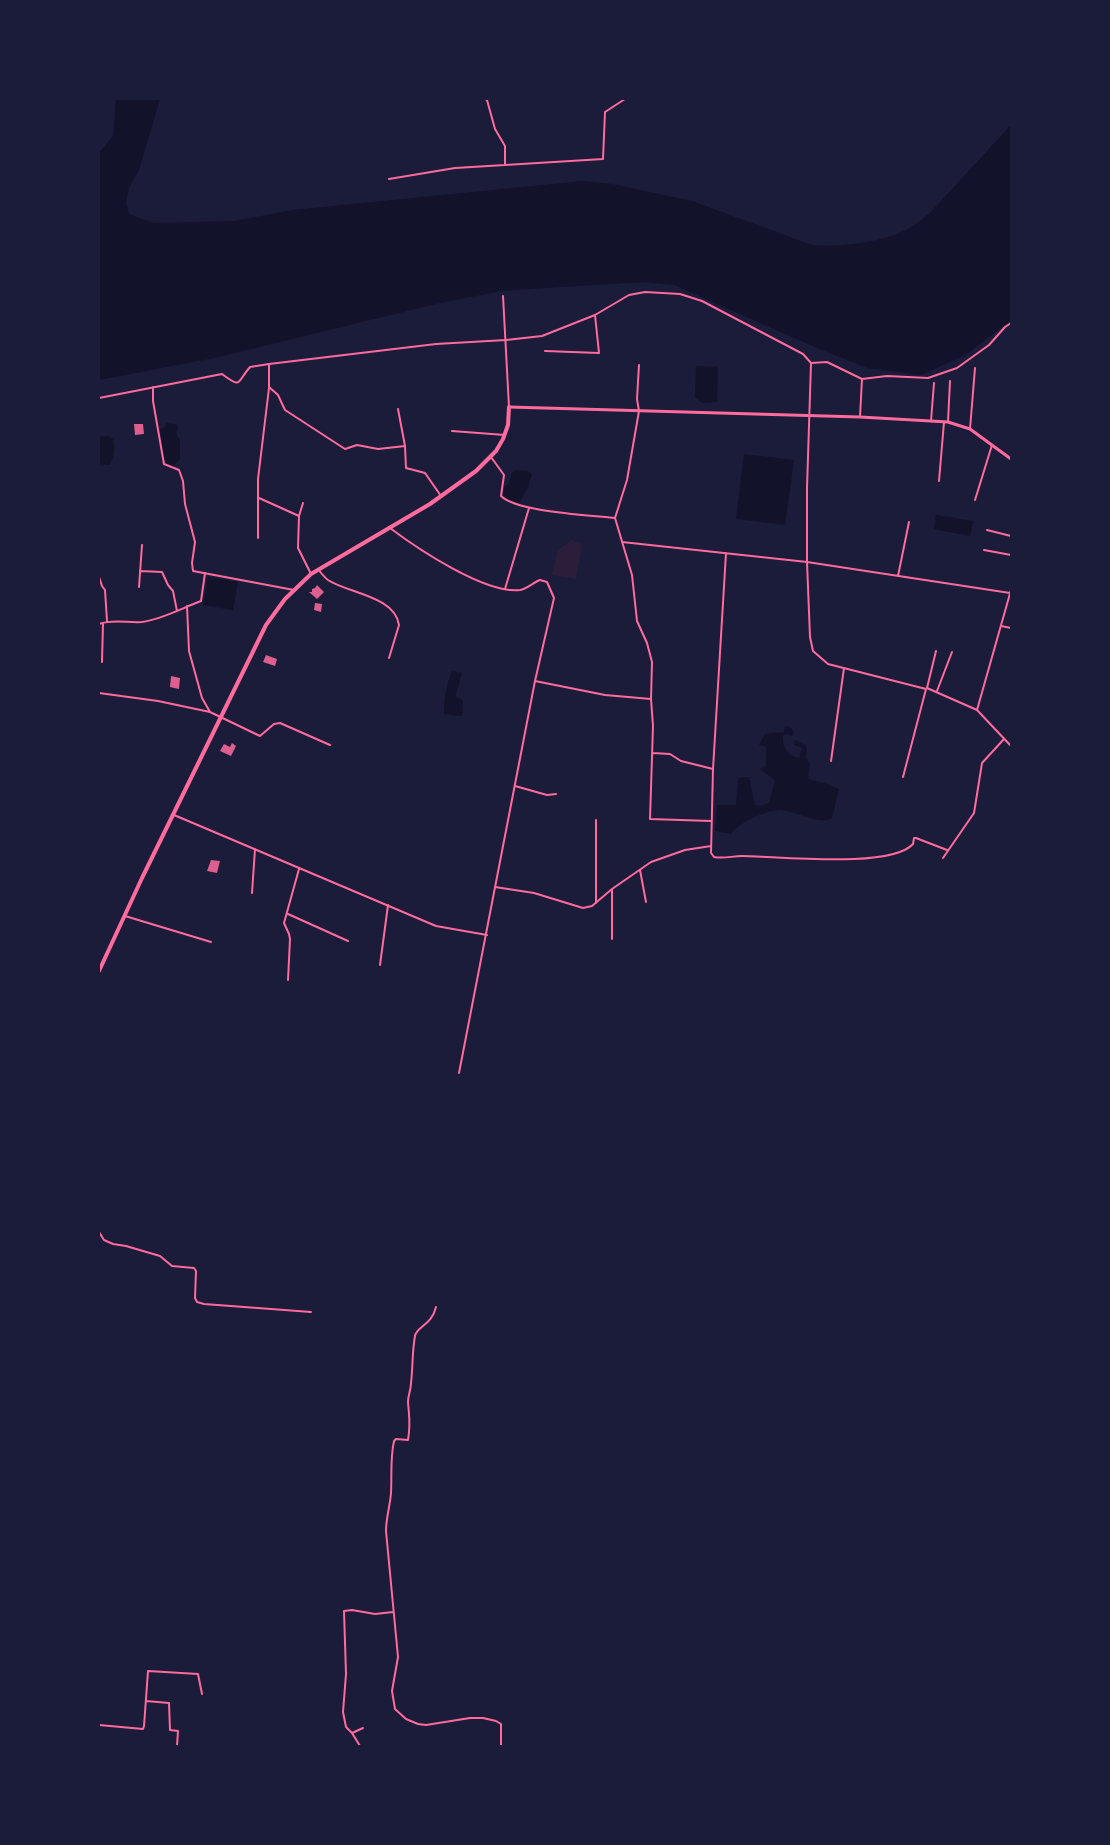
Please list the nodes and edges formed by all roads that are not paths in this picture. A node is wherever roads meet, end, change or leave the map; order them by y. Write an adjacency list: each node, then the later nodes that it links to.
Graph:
1 (485, 99): 3 (street)
2 (625, 99): 3 (street)
3 (505, 165): 4 (street)
4 (389, 179)
5 (503, 296): 8 (street)
6 (595, 315): 8 (street); 9 (street); 10 (street)
7 (1011, 323): 14 (street)
8 (506, 340): 11 (street); 20 (street)
9 (545, 351)
10 (811, 363): 14 (street); 23 (street)
11 (269, 364): 17 (street); 18 (street)
12 (639, 365): 22 (street)
13 (975, 368): 27 (street)
14 (862, 379): 24 (street)
15 (950, 381): 26 (street)
16 (934, 383): 25 (street)
17 (153, 387): 19 (street); 57 (street)
18 (269, 387): 31 (street); 38 (street)
19 (99, 398)
20 (509, 407): 22 (main road); 29 (main road)
21 (398, 409): 31 (street)
22 (639, 411): 23 (main road); 43 (street)
23 (809, 416): 24 (main road); 54 (street)
24 (860, 417): 25 (main road)
25 (932, 421): 26 (main road)
26 (946, 422): 27 (main road); 35 (street)
27 (970, 429): 30 (main road)
28 (452, 431): 29 (street)
29 (505, 435): 32 (main road)
30 (992, 445): 33 (main road); 39 (street)
31 (405, 446): 37 (street)
32 (491, 457): 37 (main road); 41 (street)
33 (1011, 459)
34 (99, 482): 36 (street)
35 (939, 482)
36 (99, 493)
37 (441, 496): 45 (main road)
38 (259, 498): 42 (street); 48 (street)
39 (975, 500)
40 (303, 503): 42 (street)
41 (529, 507): 43 (street); 62 (street)
42 (299, 516): 58 (street)
43 (615, 518): 49 (street)
44 (909, 522): 59 (street)
45 (390, 528): 55 (main road); 62 (street)
46 (987, 530): 47 (street)
47 (1011, 536)
48 (258, 538)
49 (622, 542): 52 (street); 81 (street)
50 (142, 545): 56 (street)
51 (984, 550): 53 (street)
52 (726, 554): 54 (street); 90 (street)
53 (1011, 555)
54 (807, 562): 59 (street); 76 (street)
55 (318, 569): 58 (main road); 74 (street)
56 (140, 571): 61 (street); 67 (street)
57 (205, 573): 63 (street); 66 (street)
58 (311, 574): 63 (main road)
59 (898, 576): 64 (street)
60 (99, 577): 68 (street)
61 (140, 586)
62 (505, 589): 77 (street)
63 (294, 590): 84 (main road)
64 (1011, 592): 65 (street)
65 (1010, 603): 70 (street)
66 (187, 606): 67 (street); 83 (street)
67 (177, 611): 68 (street)
68 (107, 621): 69 (street)
69 (101, 623): 75 (street)
70 (1001, 626): 71 (street); 82 (street)
71 (1011, 628)
72 (936, 651): 78 (street)
73 (952, 652): 79 (street)
74 (389, 658)
75 (102, 662)
76 (844, 668): 78 (street); 89 (street)
77 (535, 681): 81 (street); 92 (street)
78 (926, 688): 79 (street); 91 (street)
79 (937, 691): 82 (street)
80 (99, 693): 83 (street)
81 (651, 699): 88 (street)
82 (977, 710): 85 (street)
83 (210, 712): 84 (street)
84 (220, 718): 86 (street); 94 (main road)
85 (1004, 739): 87 (street); 99 (street)
86 (330, 745)
87 (1011, 747)
88 (652, 753): 90 (street); 96 (street)
89 (831, 760)
90 (713, 769): 96 (street)
91 (903, 777)
92 (515, 786): 93 (street); 103 (street)
93 (556, 794)
94 (173, 815): 98 (street); 110 (main road)
95 (596, 820): 107 (street)
96 (711, 821): 97 (street)
97 (711, 846): 99 (street); 102 (street)
98 (255, 849): 101 (street); 105 (street)
99 (947, 850): 100 (street)
100 (943, 858)
101 (299, 868): 108 (street); 109 (street)
102 (640, 870): 104 (street); 106 (street)
103 (495, 887): 107 (street); 111 (street)
104 (612, 889): 107 (street); 112 (street)
105 (252, 893)
106 (646, 902)
107 (596, 903)
108 (388, 905): 111 (street); 117 (street)
109 (287, 913): 113 (street); 119 (street)
110 (125, 916): 114 (street); 116 (main road)
111 (487, 935): 120 (street)
112 (612, 939)
113 (348, 941)
114 (211, 942)
115 (99, 954): 116 (street)
116 (105, 957): 118 (main road)
117 (380, 965)
118 (99, 972)
119 (288, 980)
120 (459, 1073)
121 (99, 1232): 123 (street)
122 (436, 1307): 124 (street)
123 (311, 1312)
124 (393, 1612): 129 (street); 132 (street)
125 (202, 1694): 126 (street)
126 (146, 1701): 127 (street); 130 (street)
127 (99, 1725)
128 (363, 1728): 129 (street)
129 (352, 1732): 131 (street)
130 (177, 1746)
131 (360, 1746)
132 (501, 1746)

